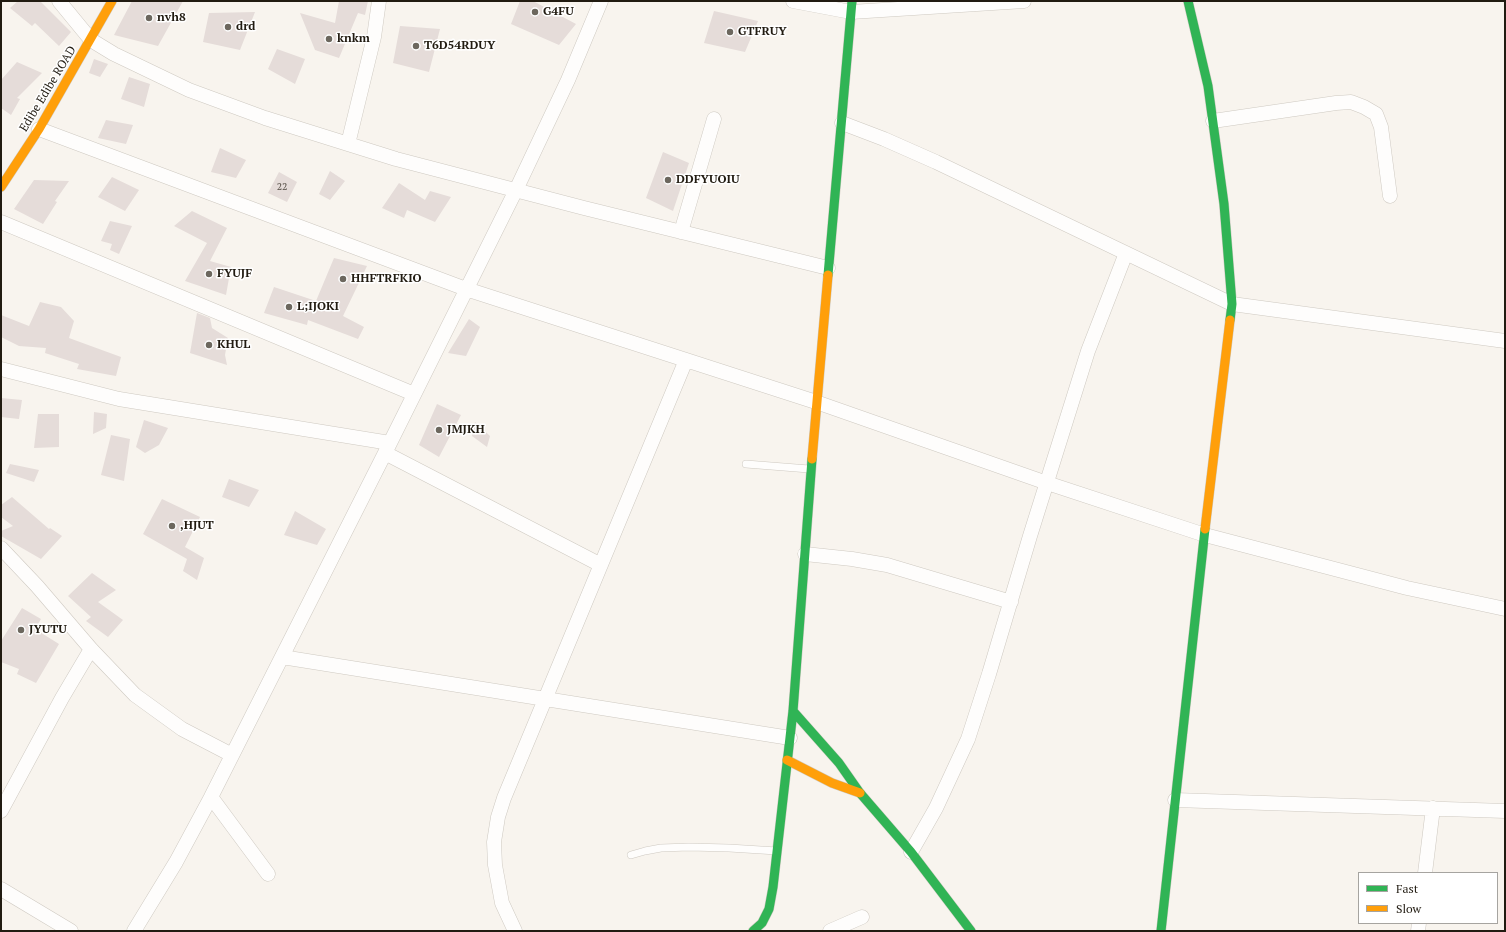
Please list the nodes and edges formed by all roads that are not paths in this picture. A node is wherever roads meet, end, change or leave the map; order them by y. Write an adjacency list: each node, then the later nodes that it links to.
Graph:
1 (59, 1): 9 (street)
2 (112, 1): 9 (street, Edibe Edibe ROAD)
3 (379, 1): 14 (street)
4 (601, 1): 16 (street)
5 (794, 1): 8 (street)
6 (1024, 1): 8 (street)
7 (1188, 1): 11 (street)
8 (851, 6): 12 (street)
9 (91, 40): 13 (street, Edibe Edibe ROAD); 14 (street)
10 (714, 118): 19 (street)
11 (1213, 121): 17 (street); 23 (street)
12 (842, 123): 20 (street); 21 (street)
13 (39, 129): 15 (street, Edibe Edibe ROAD); 22 (street)
14 (348, 144): 16 (street)
15 (1, 187)
16 (516, 190): 19 (street); 22 (street)
17 (1390, 196)
18 (1, 222): 27 (street)
19 (681, 232): 21 (street)
20 (1126, 253): 23 (street); 32 (street)
21 (828, 268): 28 (street)
22 (466, 289): 25 (street); 27 (street)
23 (1232, 304): 24 (street); 33 (street)
24 (1505, 341)
25 (686, 360): 28 (street); 36 (street)
26 (1, 369): 29 (street)
27 (414, 394): 29 (street)
28 (816, 402): 31 (street); 32 (street)
29 (387, 448): 36 (street); 40 (street)
30 (746, 464): 31 (lane)
31 (811, 469): 35 (street)
32 (1047, 483): 33 (street); 37 (street)
33 (1205, 535): 38 (street); 48 (street)
34 (1, 548): 39 (street)
35 (806, 554): 37 (street); 42 (street)
36 (601, 565): 41 (street)
37 (1011, 602): 53 (street)
38 (1505, 609)
39 (91, 649): 44 (street); 50 (street)
40 (282, 657): 41 (street); 44 (street)
41 (546, 699): 43 (street); 62 (street)
42 (793, 711): 43 (street); 46 (street)
43 (790, 738): 45 (street)
44 (232, 755): 47 (street)
45 (787, 760): 46 (street); 52 (street)
46 (860, 793): 53 (street)
47 (211, 797): 56 (street); 61 (street)
48 (1175, 800): 49 (street); 65 (street)
49 (1433, 808): 51 (street); 55 (street)
50 (1, 811)
51 (1505, 811)
52 (777, 851): 54 (lane); 59 (street)
53 (911, 852): 64 (street)
54 (631, 855)
55 (1425, 872)
56 (268, 874)
57 (1, 889): 60 (street)
58 (862, 917): 63 (street)
59 (757, 930)
60 (71, 931)
61 (134, 931)
62 (515, 931)
63 (830, 931)
64 (970, 931)
65 (1161, 931)

